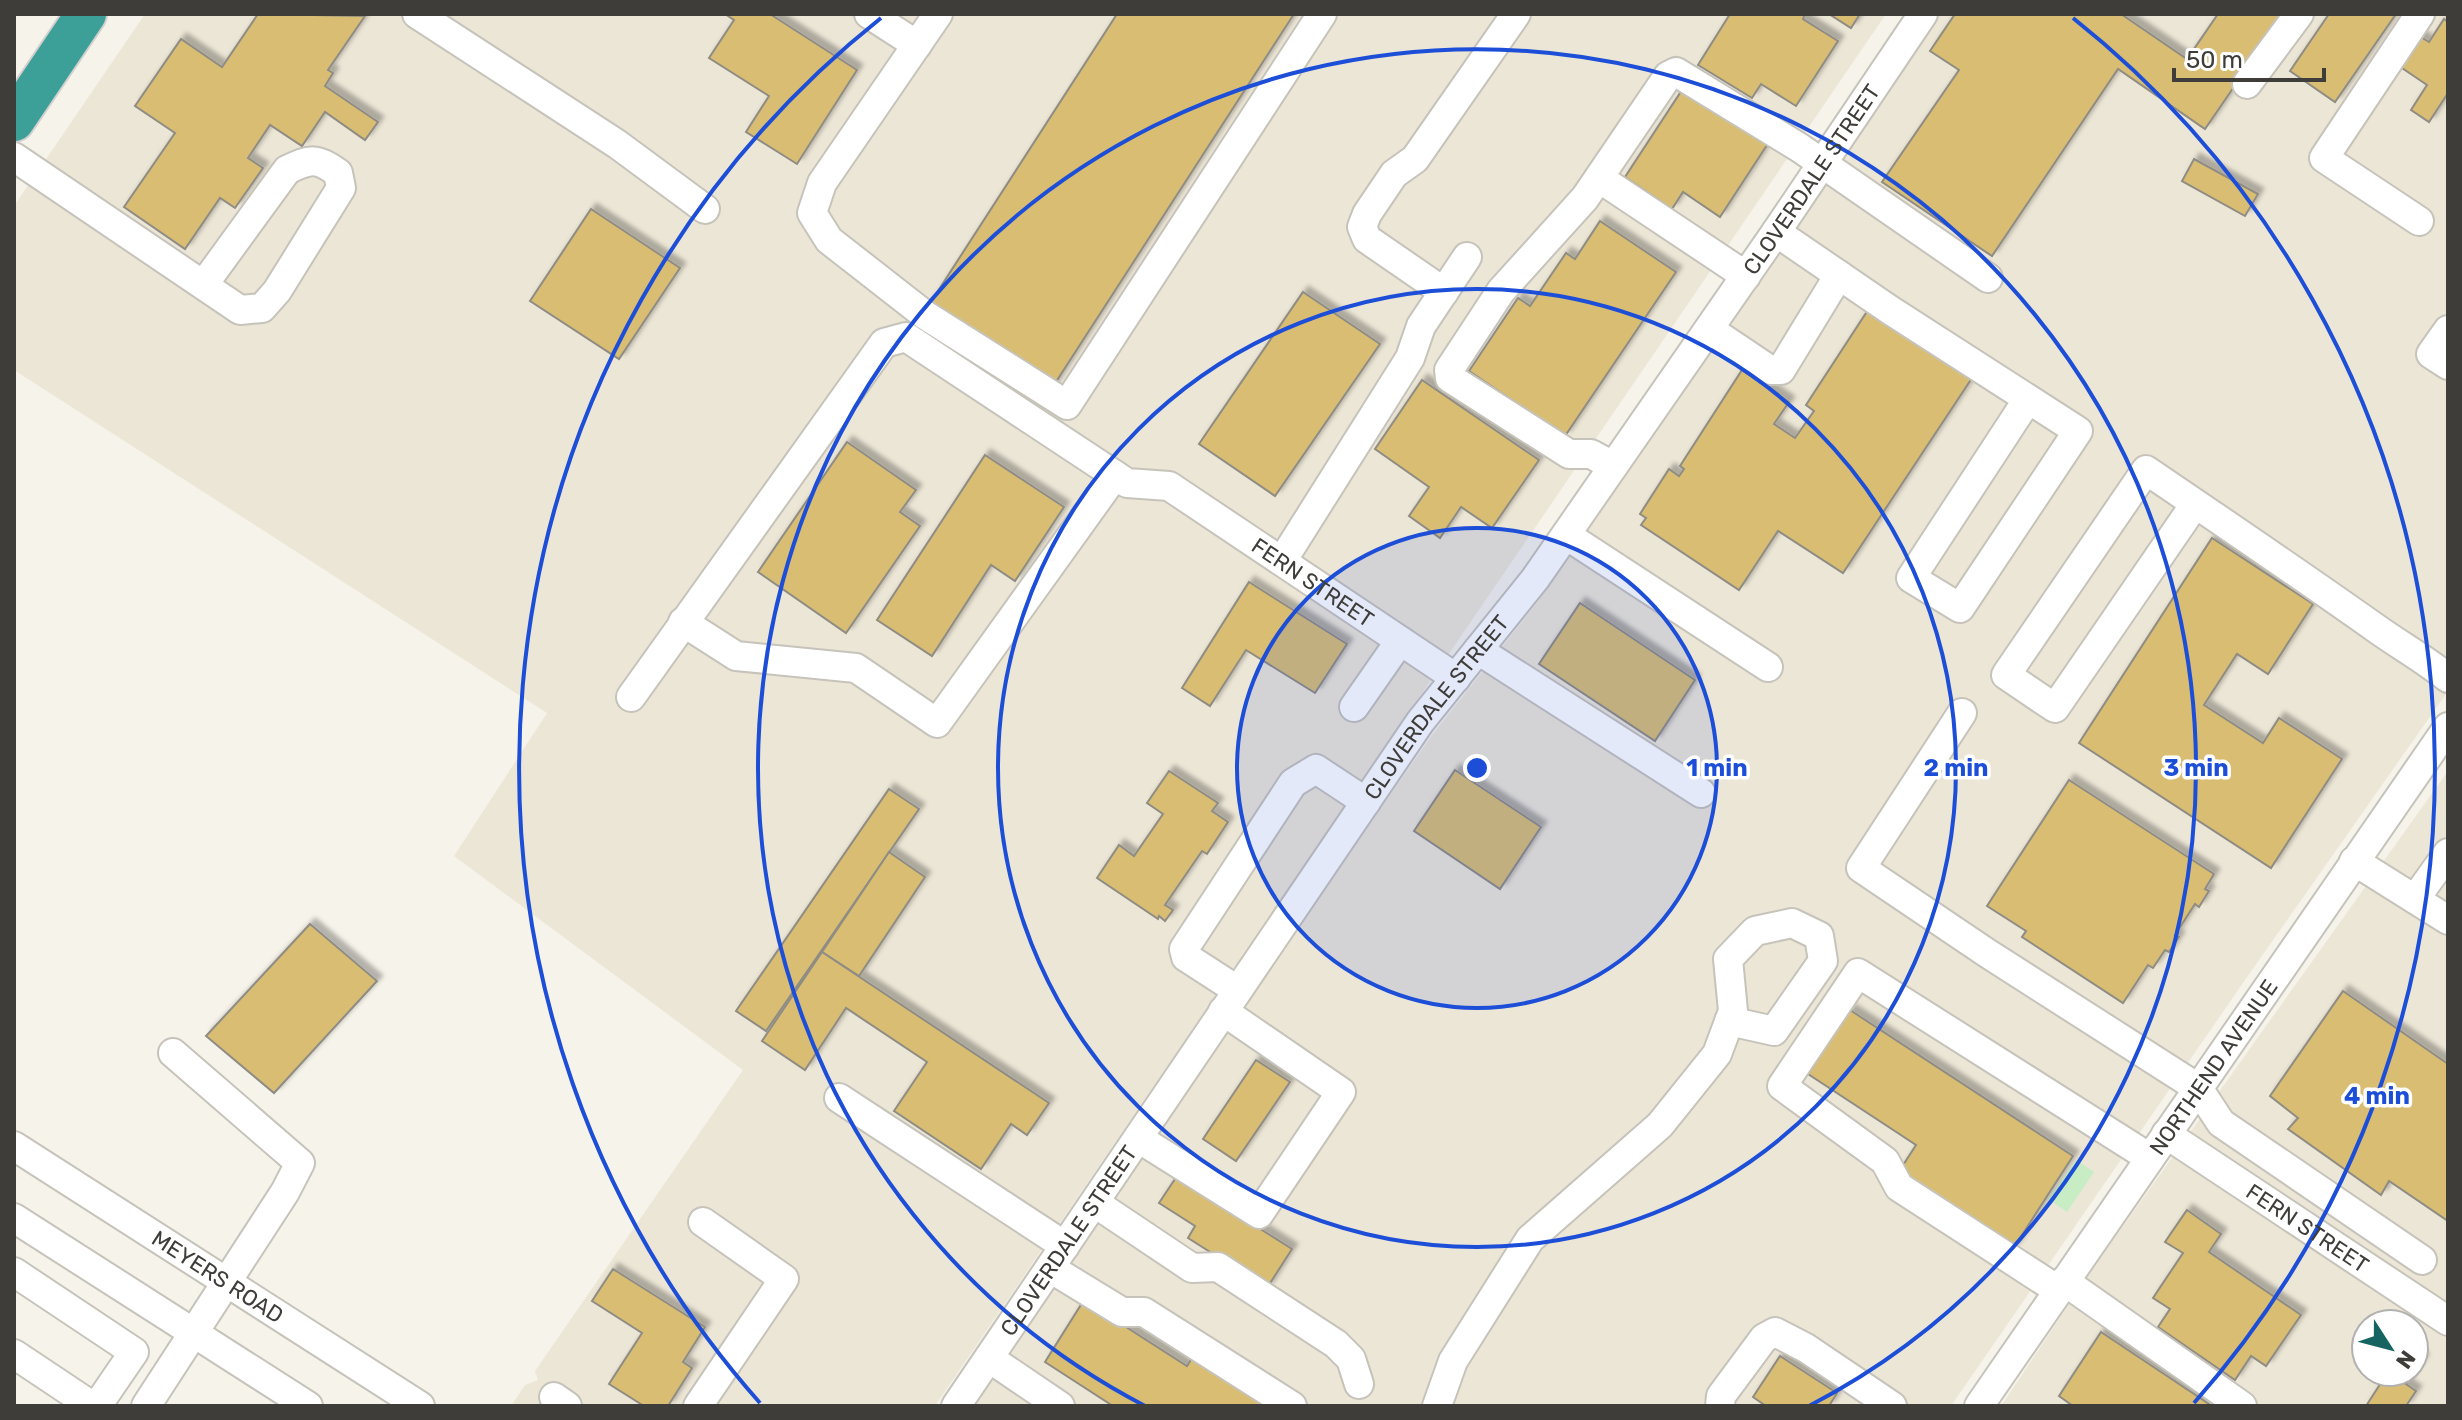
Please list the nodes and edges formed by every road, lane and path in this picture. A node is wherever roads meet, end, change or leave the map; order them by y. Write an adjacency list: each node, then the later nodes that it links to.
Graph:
1 (86, 14): 12 (highway)
2 (417, 14): 16 (street)
3 (869, 14): 10 (street)
4 (938, 14): 10 (street)
5 (1322, 14): 10 (street)
6 (1516, 14): 24 (street)
7 (1923, 14): 14 (street, CLOVERDALE STREET)
8 (2299, 14): 11 (street)
9 (2420, 14): 17 (street)
10 (917, 45)
11 (2247, 84)
12 (14, 121)
13 (14, 157): 23 (street)
14 (1822, 163): 15 (street); 18 (street, CLOVERDALE STREET); 22 (street)
15 (1599, 178): 21 (street); 29 (street)
16 (705, 209)
17 (2419, 221)
18 (1776, 232): 20 (street); 21 (street, CLOVERDALE STREET)
19 (1467, 257): 24 (street)
20 (1839, 275): 25 (street); 28 (street)
21 (1746, 276): 25 (street, CLOVERDALE STREET)
22 (1988, 278)
23 (204, 284): 23 (street)
24 (1444, 292): 33 (street)
25 (1709, 329): 29 (street, CLOVERDALE STREET)
26 (2448, 330): 27 (street)
27 (2448, 365)
28 (2028, 399): 28 (street)
29 (1613, 466): 32 (street, CLOVERDALE STREET)
30 (1115, 475): 33 (street, FERN STREET); 34 (street); 34 (street)
31 (2195, 504): 31 (street); 39 (street)
32 (1566, 535): 36 (street, CLOVERDALE STREET); 37 (street)
33 (1282, 561): 35 (street, FERN STREET)
34 (683, 622): 40 (street)
35 (1400, 641): 38 (street, FERN STREET); 41 (street)
36 (1478, 650): 38 (street, CLOVERDALE STREET); 44 (street)
37 (1768, 667)
38 (1456, 678): 45 (street, CLOVERDALE STREET)
39 (2448, 678)
40 (631, 697)
41 (1354, 707)
42 (1962, 713): 53 (street)
43 (2447, 731): 47 (street, NORTHEND AVENUE)
44 (1701, 793)
45 (1366, 802): 50 (street, CLOVERDALE STREET); 50 (street)
46 (2448, 853): 48 (street)
47 (2354, 861): 48 (street); 53 (street, NORTHEND AVENUE)
48 (2415, 899): 49 (street)
49 (2448, 920)
50 (1230, 1001): 56 (street, CLOVERDALE STREET); 56 (street)
51 (1729, 1021): 80 (street)
52 (173, 1053): 65 (street)
53 (2198, 1088): 55 (street, NORTHEND AVENUE); 63 (street)
54 (839, 1098): 62 (street)
55 (2166, 1134): 58 (street, NORTHEND AVENUE); 67 (street, FERN STREET)
56 (1138, 1138): 59 (street, CLOVERDALE STREET)
57 (14, 1146): 65 (street, MEYERS ROAD)
58 (2150, 1158): 66 (street, NORTHEND AVENUE); 66 (street)
59 (1095, 1203): 62 (street, CLOVERDALE STREET); 71 (street)
60 (14, 1218): 68 (street)
61 (703, 1222): 76 (street)
62 (1058, 1257): 70 (street, CLOVERDALE STREET); 79 (street)
63 (2422, 1260)
64 (14, 1272): 72 (street)
65 (228, 1282): 68 (street); 75 (street, MEYERS ROAD)
66 (2061, 1285): 83 (street, NORTHEND AVENUE); 84 (street)
67 (2448, 1321)
68 (196, 1333): 73 (street); 74 (street)
69 (14, 1354): 72 (street)
70 (989, 1358): 77 (street, CLOVERDALE STREET); 78 (street)
71 (1359, 1384)
72 (94, 1406)
73 (146, 1406)
74 (308, 1406)
75 (420, 1406)
76 (698, 1406)
77 (956, 1406)
78 (1060, 1406)
79 (1292, 1406)
80 (1437, 1406)
81 (1720, 1406): 82 (street)
82 (1892, 1406)
83 (1979, 1406)
84 (2242, 1406)

